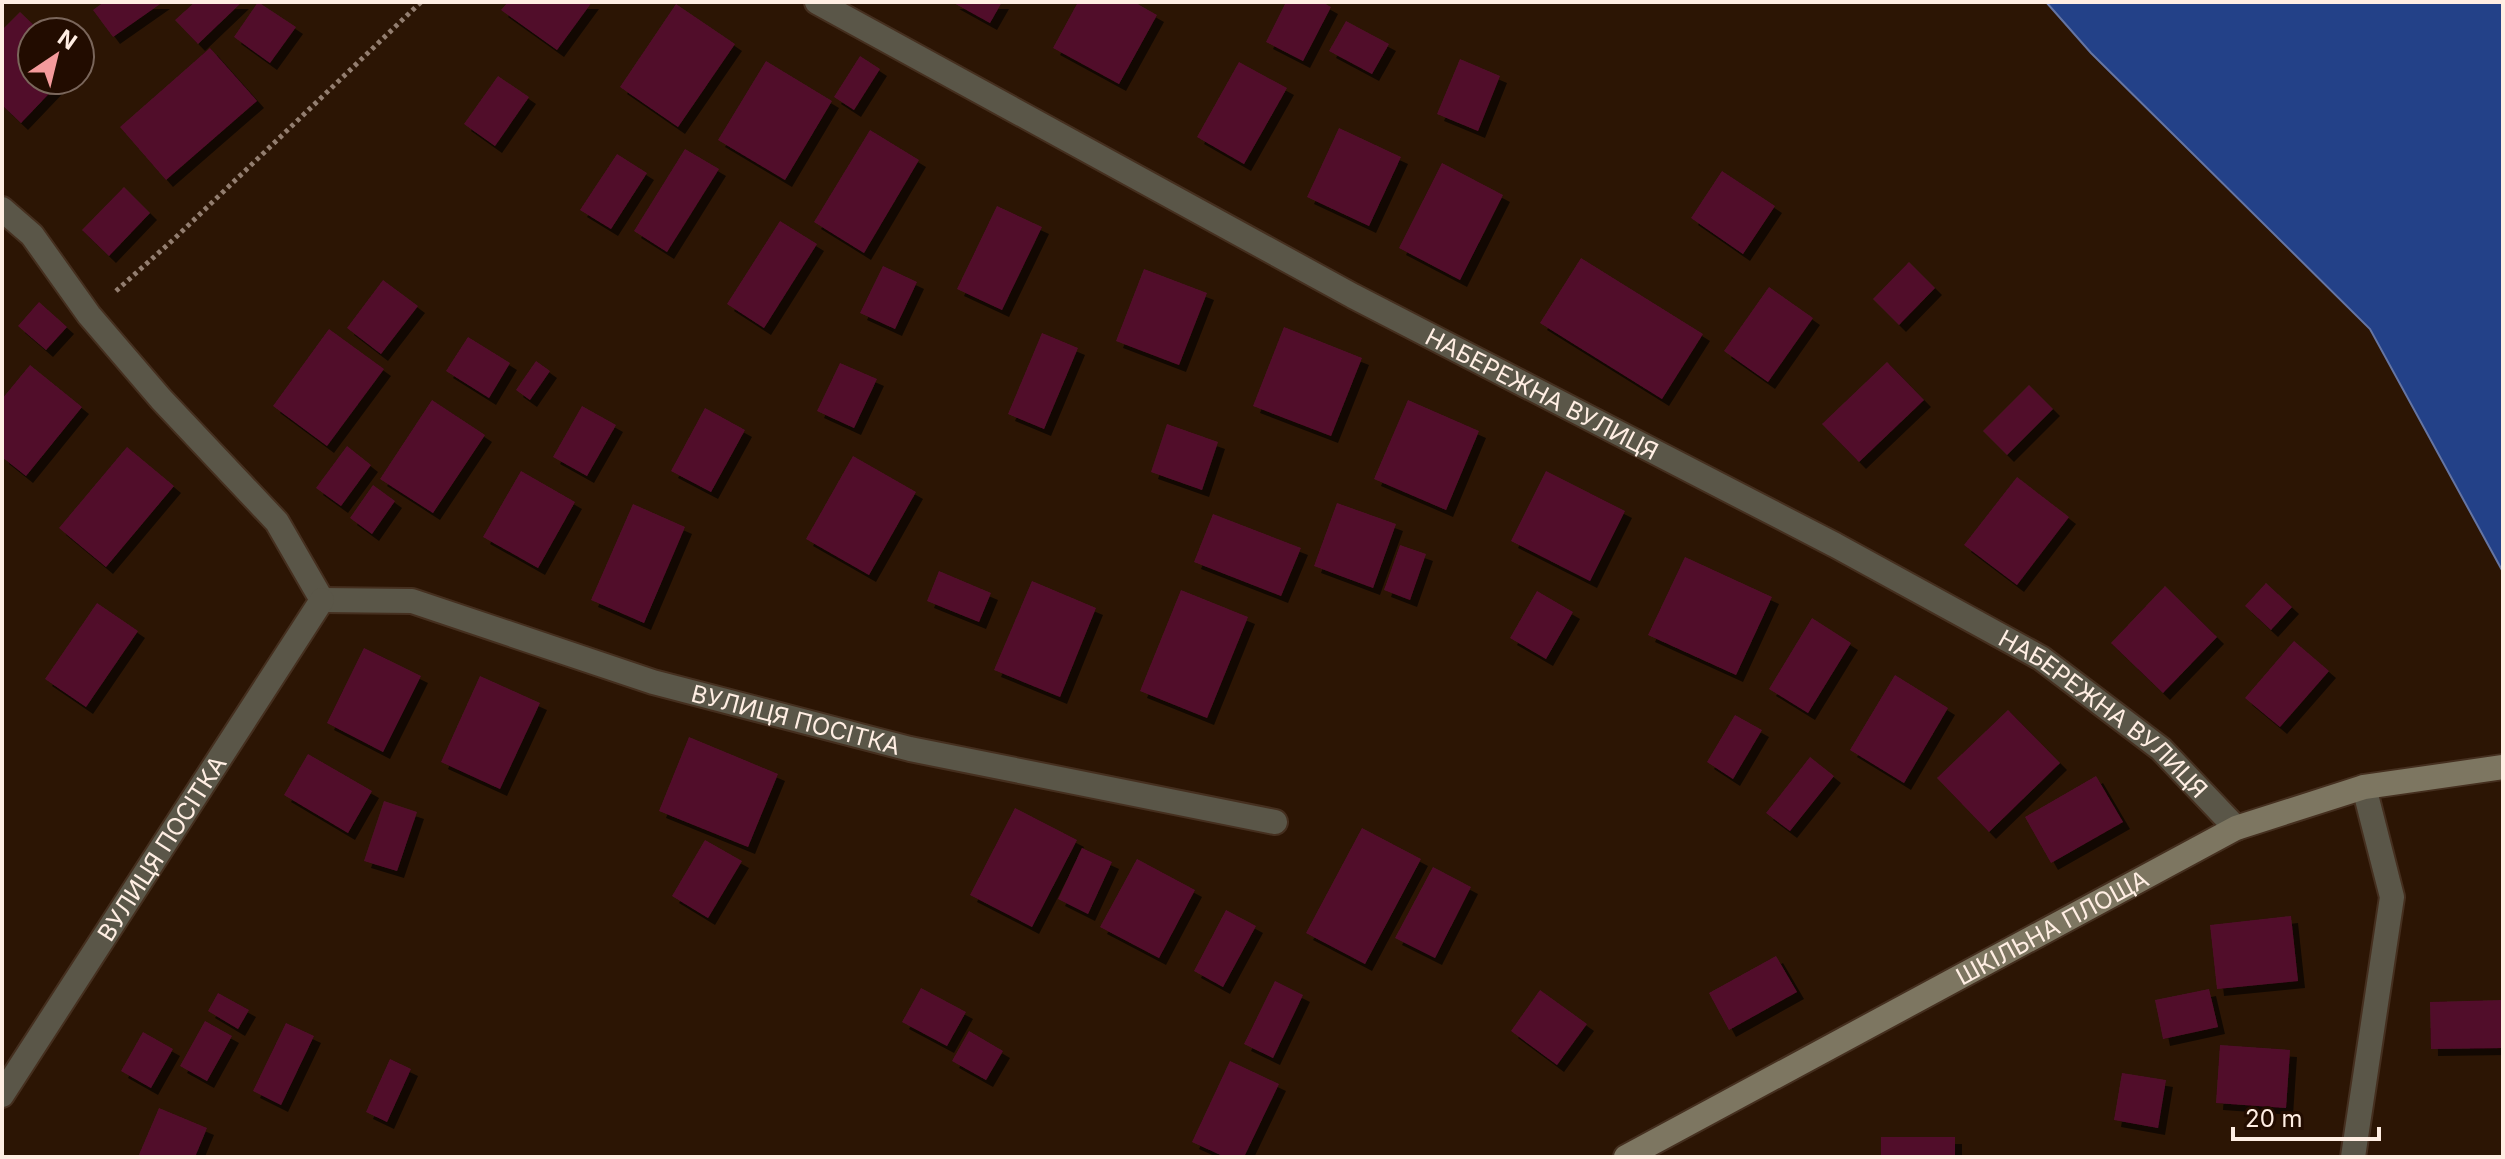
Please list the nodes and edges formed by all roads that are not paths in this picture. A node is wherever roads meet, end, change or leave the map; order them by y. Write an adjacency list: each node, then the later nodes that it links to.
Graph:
1 (817, 2): 7 (street, НАБЕРЕЖНА ВУЛИЦЯ)
2 (2, 209): 3 (street)
3 (322, 600): 6 (street, ВУЛИЦЯ ПОСІТКА); 8 (street, ВУЛИЦЯ ПОСІТКА)
4 (2503, 767): 5 (street, ШКІЛЬНА ПЛОЩА)
5 (2364, 787): 7 (street, ШКІЛЬНА ПЛОЩА); 10 (street)
6 (1275, 822)
7 (2236, 828): 9 (street, ШКІЛЬНА ПЛОЩА)
8 (2, 1095)
9 (1626, 1157)
10 (2353, 1157)

